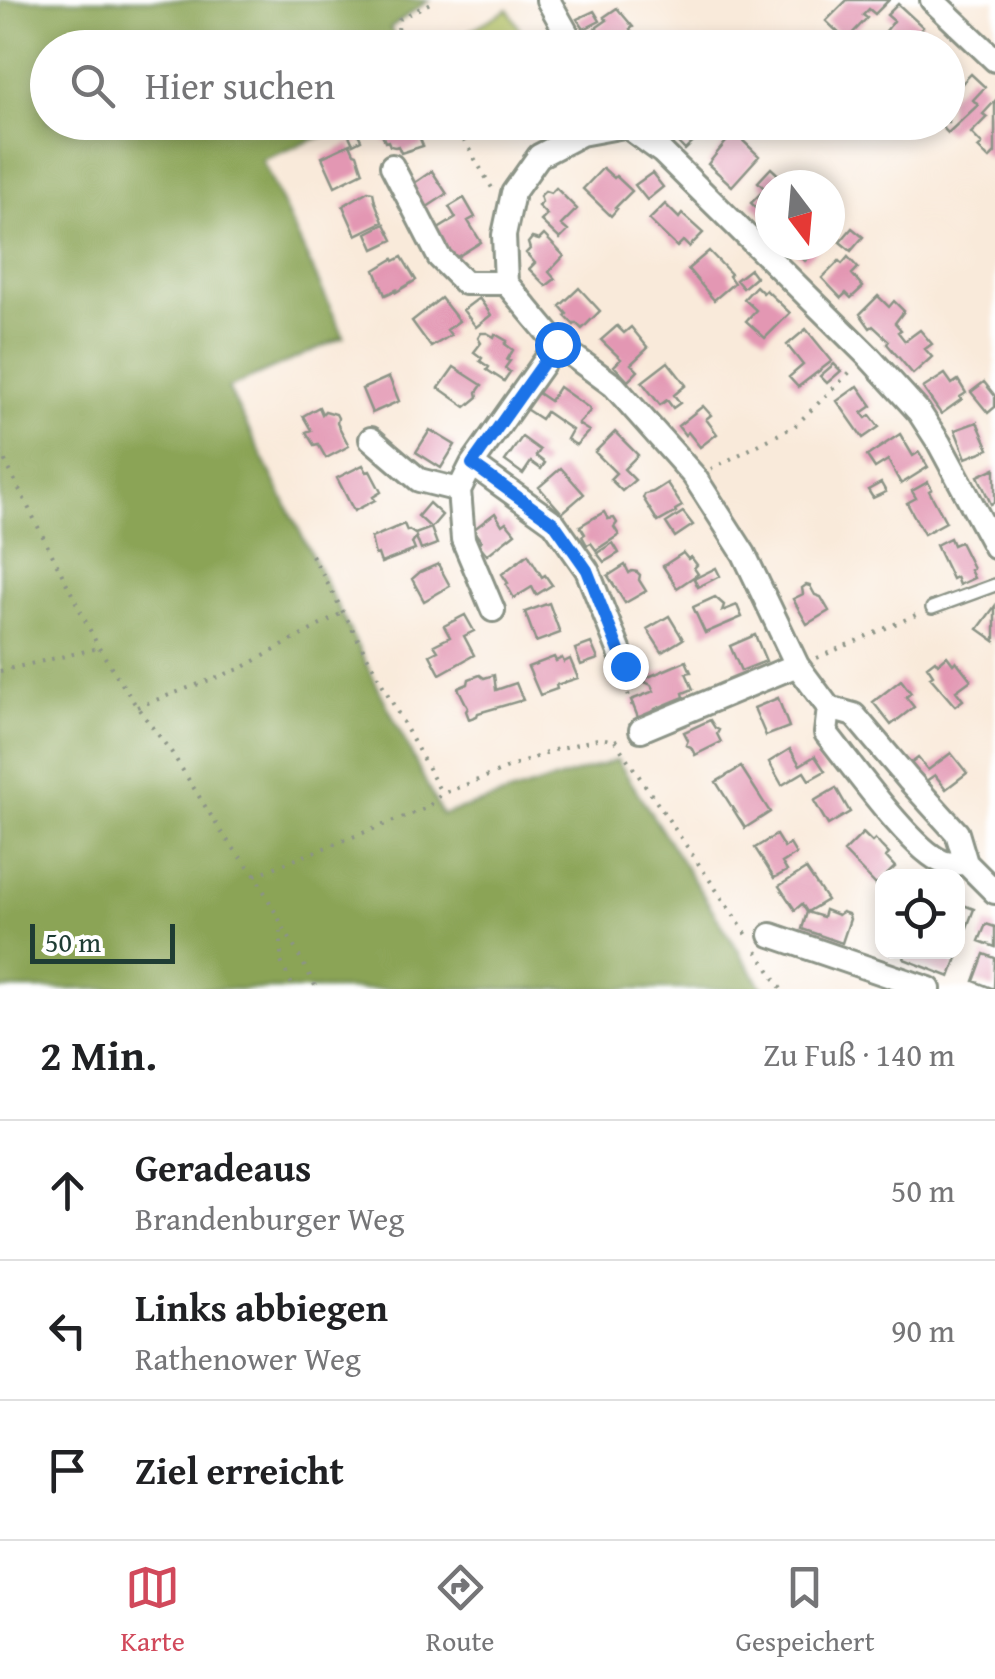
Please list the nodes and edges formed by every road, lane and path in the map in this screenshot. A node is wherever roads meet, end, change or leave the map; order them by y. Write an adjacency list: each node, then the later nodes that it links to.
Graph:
1 (436, 0): 4 (path)
2 (548, 0): 5 (street)
3 (932, 0): 6 (street)
4 (398, 30)
5 (565, 30)
6 (964, 30)
7 (965, 31): 8 (street)
8 (995, 60)
9 (464, 140): 13 (path)
10 (570, 140): 13 (street)
11 (645, 140): 16 (street)
12 (392, 166): 14 (street)
13 (510, 204): 14 (street)
14 (506, 283): 15 (street)
15 (557, 344): 19 (street); 20 (street)
16 (868, 356): 20 (path); 22 (street)
17 (371, 440): 21 (street)
18 (0, 450): 28 (path)
19 (472, 464): 21 (street); 29 (street)
20 (694, 476): 30 (street)
21 (459, 490): 26 (street)
22 (995, 548)
23 (312, 554): 27 (path)
24 (995, 585): 25 (lane)
25 (932, 608): 30 (path)
26 (492, 610)
27 (344, 612): 32 (path); 36 (path)
28 (99, 648): 31 (path); 32 (path)
29 (625, 666): 34 (path)
30 (797, 666): 33 (street); 34 (street)
31 (0, 671)
32 (137, 707): 38 (path)
33 (829, 708): 37 (street); 37 (street)
34 (641, 730): 35 (path)
35 (615, 741): 36 (path); 44 (path)
36 (442, 794): 38 (path)
37 (966, 863): 39 (street)
38 (255, 875): 40 (path)
39 (995, 892)
40 (281, 926): 42 (path); 43 (path)
41 (771, 935): 45 (street)
42 (294, 989)
43 (317, 989)
44 (781, 989)
45 (929, 989)

